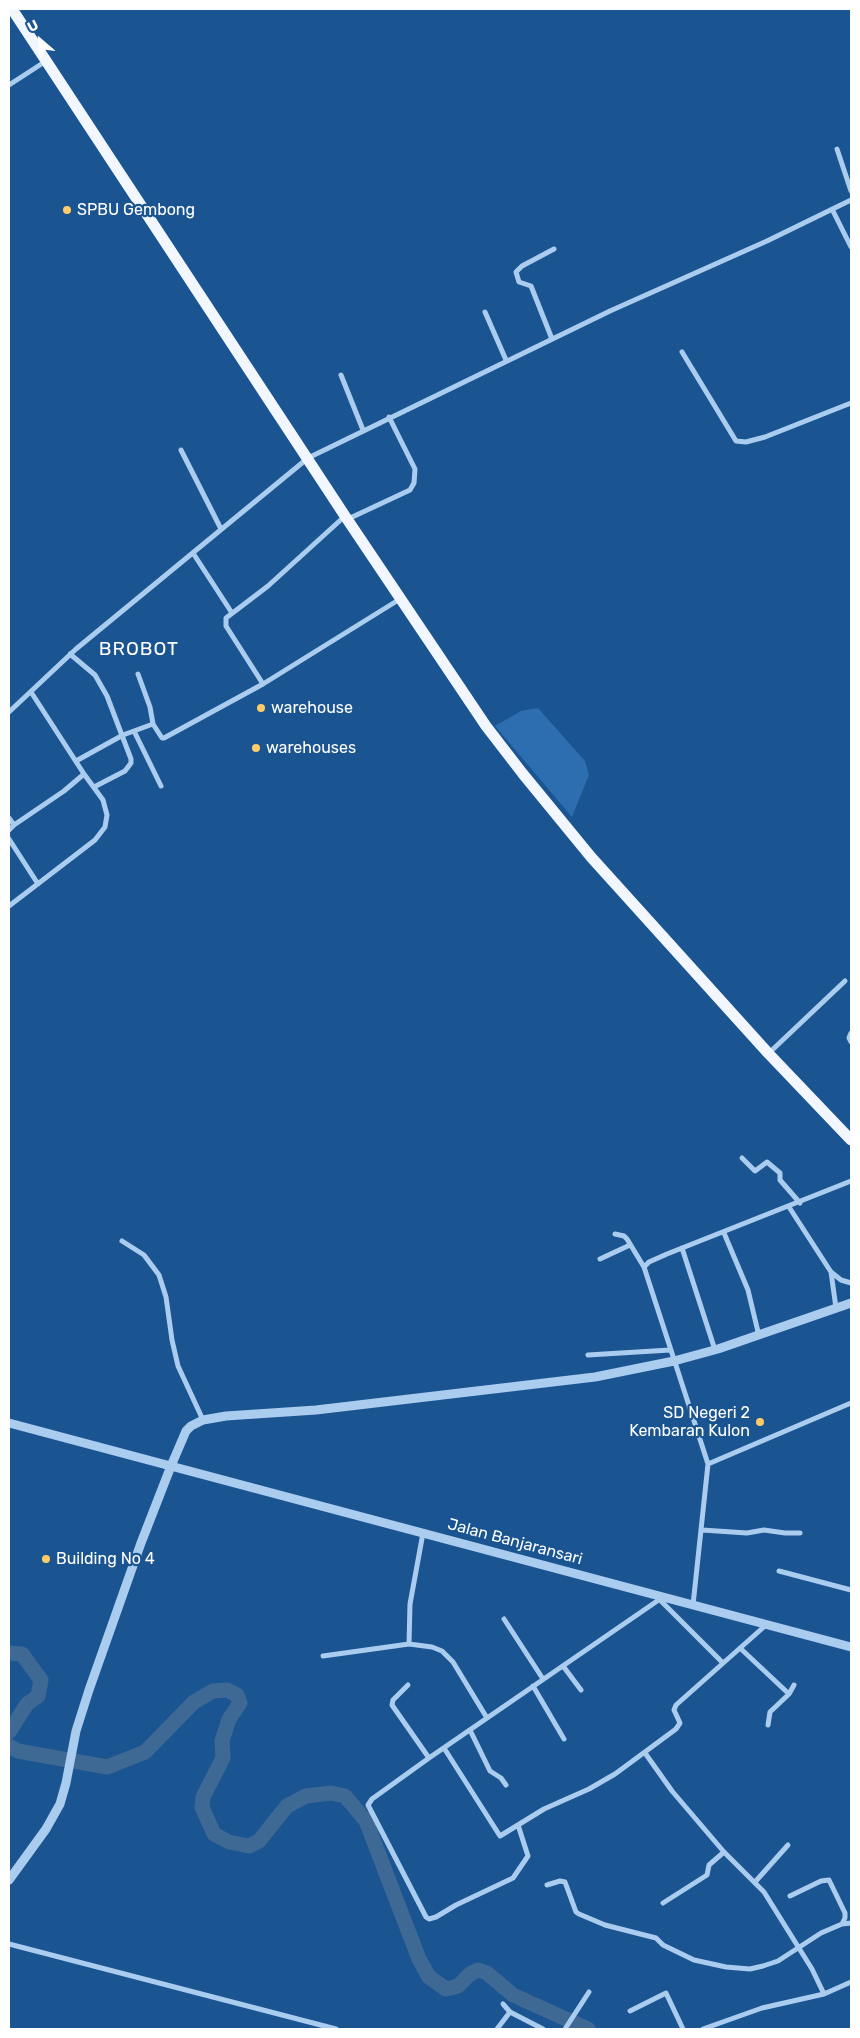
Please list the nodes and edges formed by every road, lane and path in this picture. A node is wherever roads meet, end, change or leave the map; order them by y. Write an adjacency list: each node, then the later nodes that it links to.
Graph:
1 (12, 9): 2 (main road)
2 (46, 61): 3 (street); 20 (main road)
3 (9, 85)
4 (837, 149): 5 (street)
5 (851, 191)
6 (849, 201): 7 (street); 8 (street)
7 (851, 208)
8 (832, 209): 9 (street); 12 (street)
9 (851, 247)
10 (554, 249): 12 (street)
11 (485, 312): 14 (street)
12 (552, 339): 14 (street)
13 (682, 352): 16 (street)
14 (506, 360): 17 (street)
15 (341, 375): 18 (street)
16 (851, 403)
17 (389, 417): 18 (street); 21 (street)
18 (363, 430): 20 (street)
19 (181, 450): 22 (street)
20 (308, 458): 21 (main road); 22 (street)
21 (346, 518): 24 (main road); 25 (street)
22 (221, 530): 23 (street)
23 (193, 553): 25 (street); 26 (street)
24 (400, 599): 28 (street); 47 (main road)
25 (232, 613): 28 (street)
26 (70, 654): 29 (street); 33 (street)
27 (138, 674): 31 (street)
28 (263, 684): 31 (street)
29 (31, 692): 30 (street); 34 (street)
30 (9, 712)
31 (153, 724): 32 (street)
32 (134, 730): 33 (street); 36 (street)
33 (123, 735): 34 (street); 37 (street)
34 (76, 761): 35 (street)
35 (84, 774): 37 (street); 39 (street)
36 (160, 786)
37 (94, 787): 42 (street)
38 (9, 818): 39 (street)
39 (14, 825): 40 (street)
40 (9, 830)
41 (9, 839): 42 (street)
42 (38, 884): 43 (street)
43 (9, 906)
44 (845, 981): 47 (street)
45 (851, 1033): 46 (street)
46 (851, 1042)
47 (768, 1053): 48 (main road)
48 (851, 1140)
49 (742, 1158): 51 (street)
50 (851, 1181): 51 (street)
51 (800, 1203): 52 (street)
52 (789, 1207): 53 (street); 60 (street)
53 (724, 1233): 57 (street); 64 (street)
54 (614, 1234): 56 (street)
55 (122, 1241): 70 (street)
56 (630, 1245): 58 (street); 59 (street)
57 (682, 1248): 59 (street); 66 (street)
58 (600, 1259)
59 (644, 1267): 65 (street)
60 (831, 1272): 61 (street); 63 (street)
61 (851, 1282)
62 (851, 1303): 63 (street)
63 (836, 1308): 64 (street)
64 (759, 1336): 66 (street)
65 (670, 1350): 67 (street); 68 (street)
66 (715, 1350): 68 (street)
67 (588, 1355)
68 (674, 1361): 70 (street); 72 (street)
69 (851, 1403): 72 (street)
70 (203, 1420): 73 (street)
71 (9, 1423): 73 (street, Jalan Banjaransari)
72 (708, 1464): 74 (street)
73 (171, 1466): 75 (street, Jalan Banjaransari); 106 (street)
74 (702, 1530): 76 (street); 80 (street)
75 (423, 1533): 79 (street, Jalan Banjaransari); 83 (street)
76 (800, 1533)
77 (779, 1571): 78 (street)
78 (851, 1590)
79 (661, 1598): 80 (street, Jalan Banjaransari); 87 (street); 88 (street)
80 (693, 1605): 82 (street, Jalan Banjaransari)
81 (504, 1619): 89 (street)
82 (767, 1624): 84 (street, Jalan Banjaransari); 85 (street)
83 (409, 1644): 86 (street); 95 (street)
84 (851, 1647)
85 (740, 1648): 87 (street); 94 (street)
86 (323, 1656)
87 (723, 1663): 100 (street)
88 (563, 1666): 89 (street); 93 (street)
89 (543, 1679): 92 (street)
90 (408, 1685): 101 (street)
91 (794, 1685): 94 (street)
92 (533, 1686): 95 (street); 98 (street)
93 (582, 1690)
94 (788, 1694): 96 (street)
95 (487, 1718): 97 (street)
96 (768, 1725)
97 (470, 1730): 99 (street); 102 (street)
98 (564, 1739)
99 (444, 1748): 101 (street); 103 (street)
100 (644, 1753): 103 (street); 105 (street)
101 (429, 1758): 103 (street)
102 (506, 1785)
103 (518, 1825)
104 (788, 1845): 107 (street)
105 (724, 1852): 107 (street); 110 (street)
106 (9, 1880)
107 (756, 1882): 114 (street)
108 (547, 1885): 114 (street)
109 (790, 1896): 112 (street)
110 (663, 1903)
111 (851, 1923): 112 (street)
112 (842, 1924): 114 (street)
113 (9, 1944): 121 (street)
114 (799, 1948): 117 (street)
115 (851, 1982): 117 (street)
116 (589, 1992): 124 (street)
117 (824, 1994): 126 (street)
118 (503, 2004): 120 (street)
119 (630, 2011): 125 (street)
120 (510, 2012): 122 (street); 123 (street)
121 (336, 2029)
122 (497, 2029)
123 (543, 2029)
124 (565, 2029)
125 (683, 2029)
126 (703, 2029)

